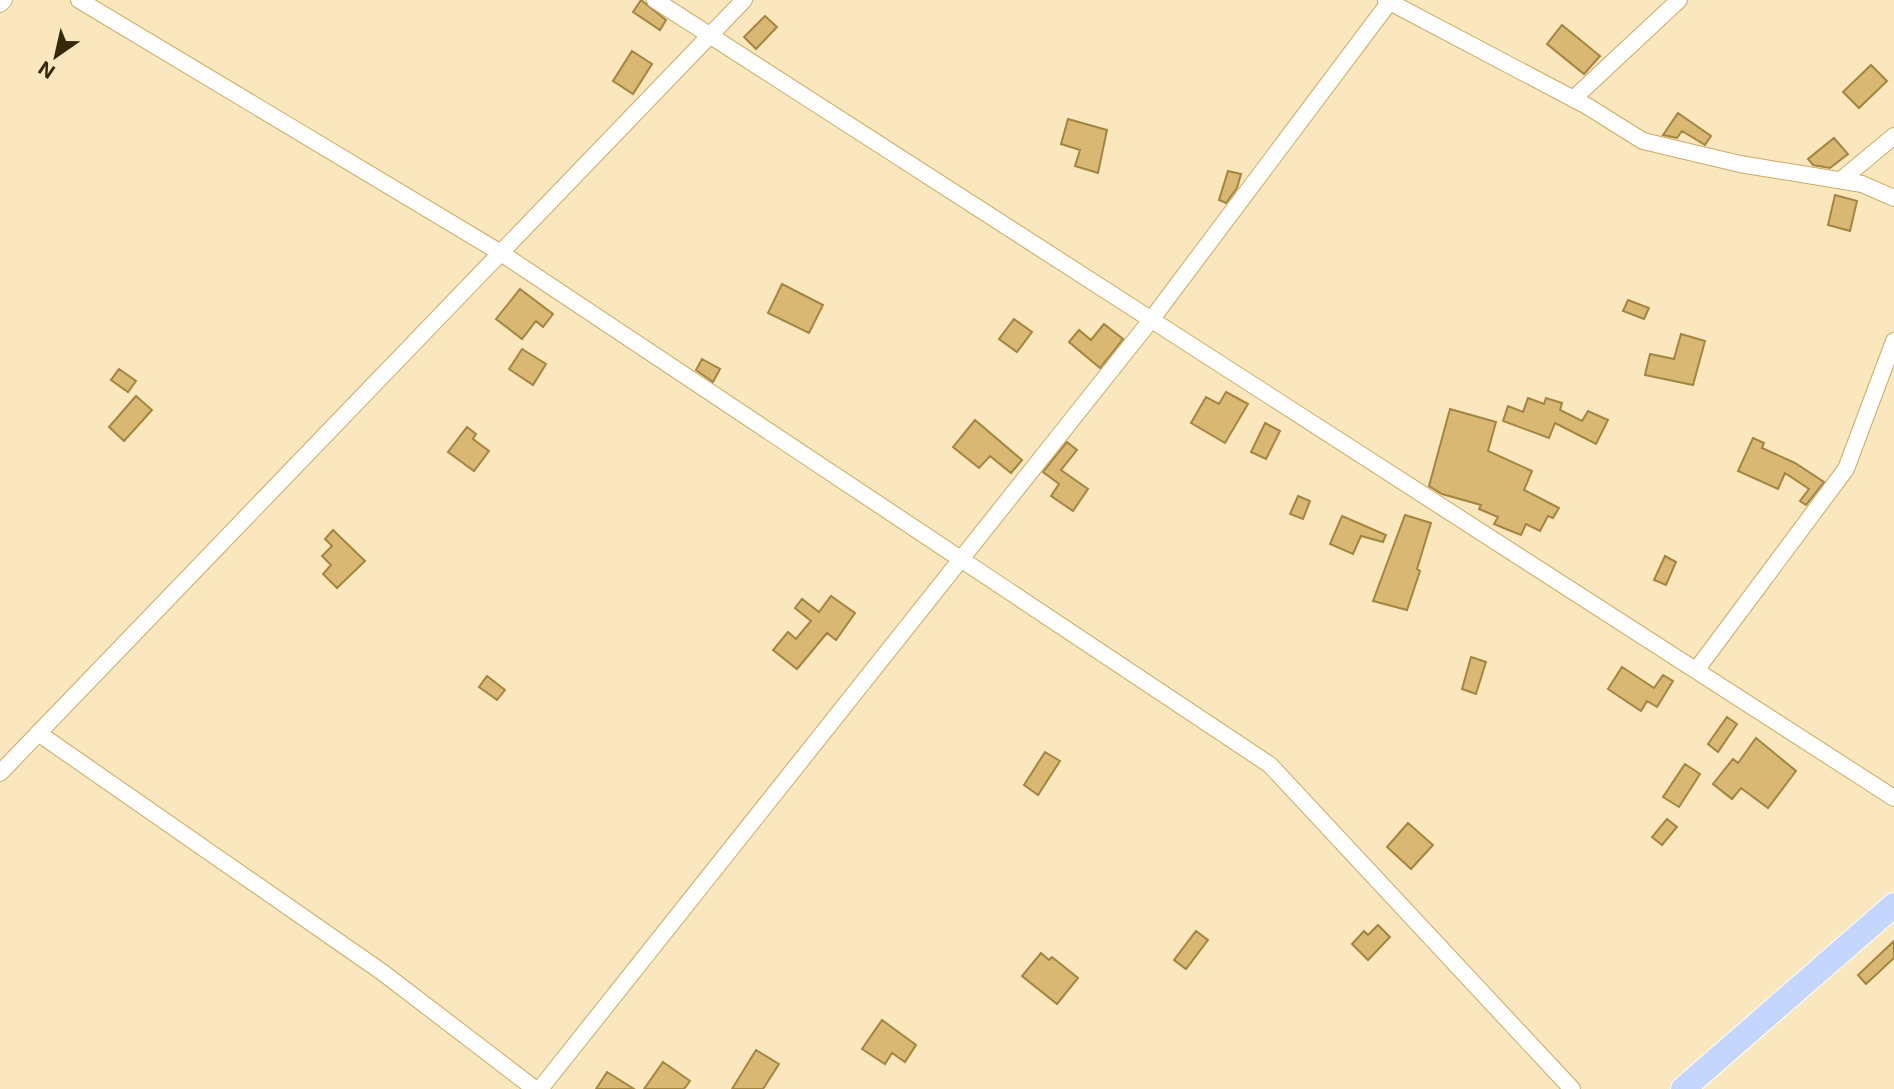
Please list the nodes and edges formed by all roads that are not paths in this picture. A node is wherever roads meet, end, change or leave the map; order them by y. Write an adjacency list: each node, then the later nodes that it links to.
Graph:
1 (4, 0): 7 (street)
2 (79, 0): 13 (street)
3 (655, 0): 8 (street)
4 (744, 0): 8 (street)
5 (1389, 0): 9 (street); 14 (street)
6 (1679, 0): 9 (street)
7 (0, 4)
8 (709, 38): 13 (street); 14 (street)
9 (1573, 99): 11 (street)
10 (1894, 136): 11 (street)
11 (1842, 180): 12 (street)
12 (1894, 198)
13 (501, 254): 16 (street); 18 (street)
14 (1151, 320): 16 (street); 17 (street)
15 (1894, 341): 17 (street)
16 (961, 559): 22 (street); 23 (street)
17 (1697, 669): 20 (street)
18 (38, 733): 19 (street); 22 (street)
19 (0, 773)
20 (1894, 798)
21 (1894, 905): 24 (main road)
22 (537, 1089)
23 (1572, 1089)
24 (1683, 1089)

